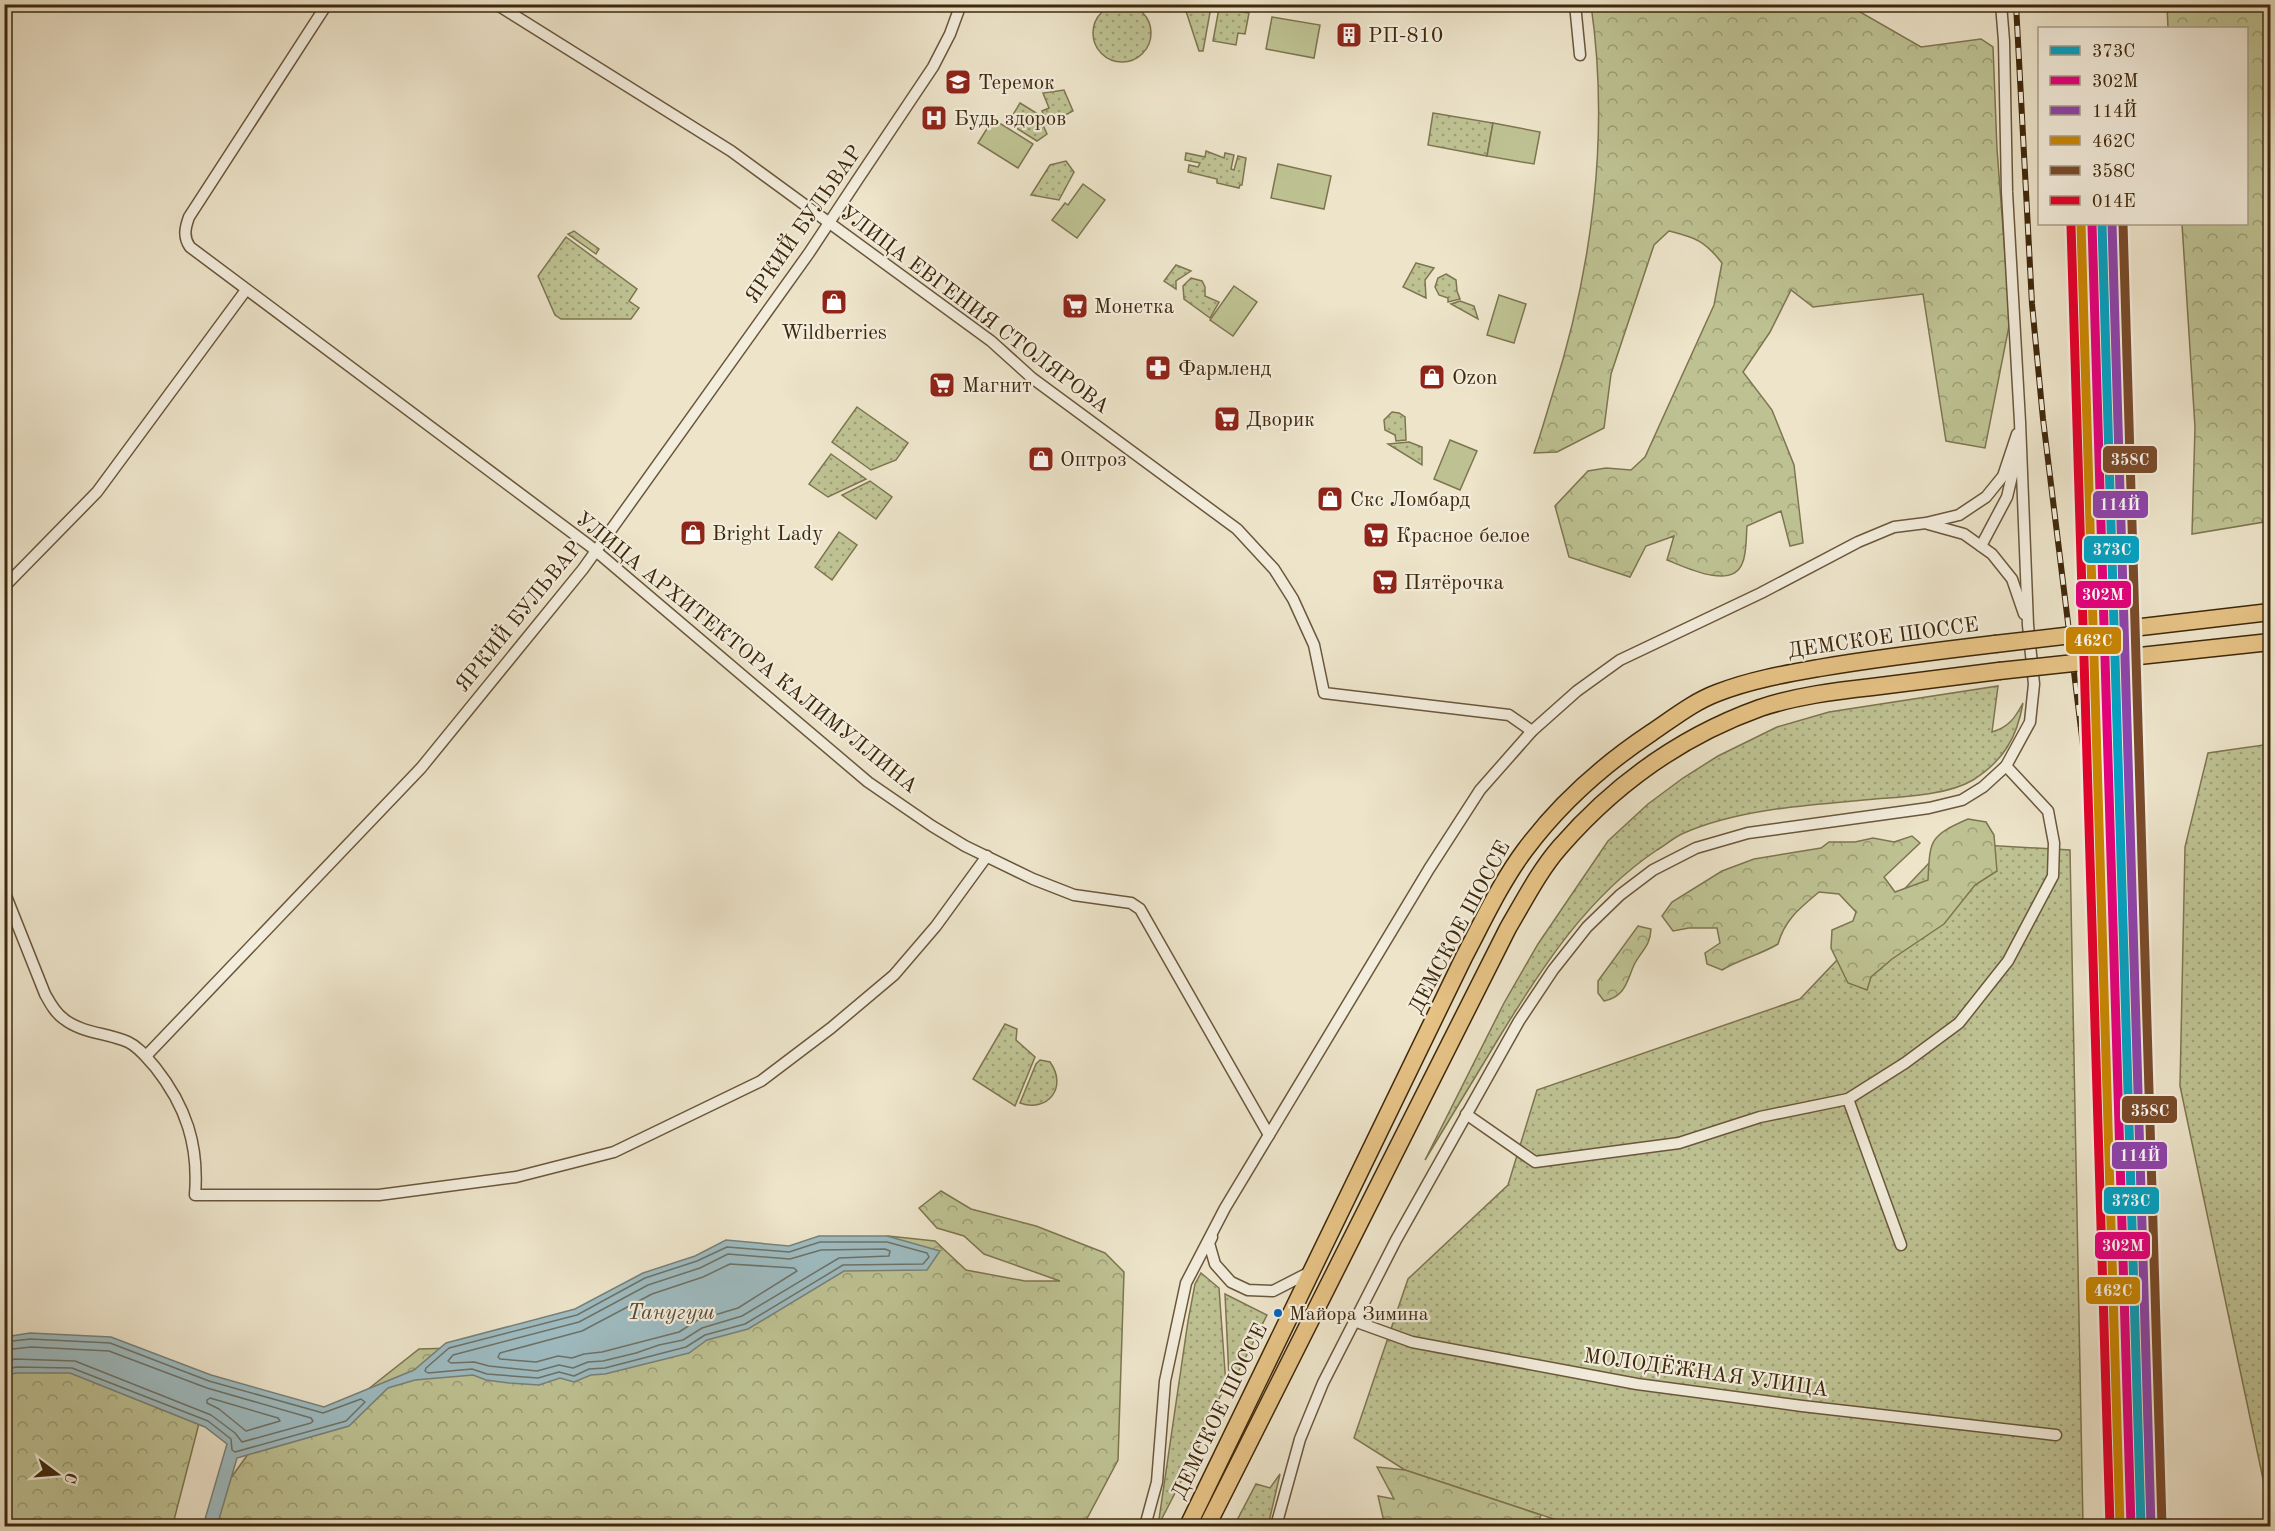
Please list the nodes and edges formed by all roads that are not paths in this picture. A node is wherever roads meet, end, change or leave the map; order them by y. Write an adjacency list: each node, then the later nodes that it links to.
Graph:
1 (327, 4): 8 (street, УЛИЦА АРХИТЕКТОРА КАЛИМУЛЛИНА)
2 (496, 4): 7 (street, УЛИЦА ЕВГЕНИЯ СТОЛЯРОВА)
3 (961, 4): 7 (street, ЯРКИЙ БУЛЬВАР)
4 (1575, 4): 6 (street)
5 (2001, 4): 9 (street)
6 (1580, 55)
7 (829, 223): 12 (street, ЯРКИЙ БУЛЬВАР); 17 (street, УЛИЦА ЕВГЕНИЯ СТОЛЯРОВА)
8 (246, 290): 12 (street, УЛИЦА АРХИТЕКТОРА КАЛИМУЛЛИНА); 13 (street)
9 (2020, 422): 10 (street); 11 (street); 15 (street)
10 (1926, 523): 11 (street); 17 (street)
11 (1981, 546): 15 (street)
12 (596, 551): 19 (street, УЛИЦА АРХИТЕКТОРА КАЛИМУЛЛИНА); 21 (street, ЯРКИЙ БУЛЬВАР)
13 (4, 587)
14 (2271, 612): 27 (main road, ДЕМСКОЕ ШОССЕ, bridge)
15 (2028, 625): 18 (street)
16 (2271, 642): 32 (main road, ДЕМСКОЕ ШОССЕ, bridge)
17 (1532, 731): 24 (street)
18 (2006, 766): 22 (street); 23 (street)
19 (987, 856): 21 (street); 24 (street, УЛИЦА АРХИТЕКТОРА КАЛИМУЛЛИНА)
20 (4, 891): 21 (street)
21 (146, 1056)
22 (1848, 1099): 23 (street); 26 (street)
23 (1466, 1114): 28 (street)
24 (1269, 1135): 25 (street)
25 (1225, 1208): 27 (street); 30 (street)
26 (1900, 1245)
27 (1312, 1270): 31 (main road, ДЕМСКОЕ ШОССЕ)
28 (1354, 1321): 29 (street, МОЛОДЁЖНАЯ УЛИЦА); 33 (street)
29 (2056, 1435)
30 (1146, 1527)
31 (1188, 1527)
32 (1207, 1527)
33 (1276, 1527)

